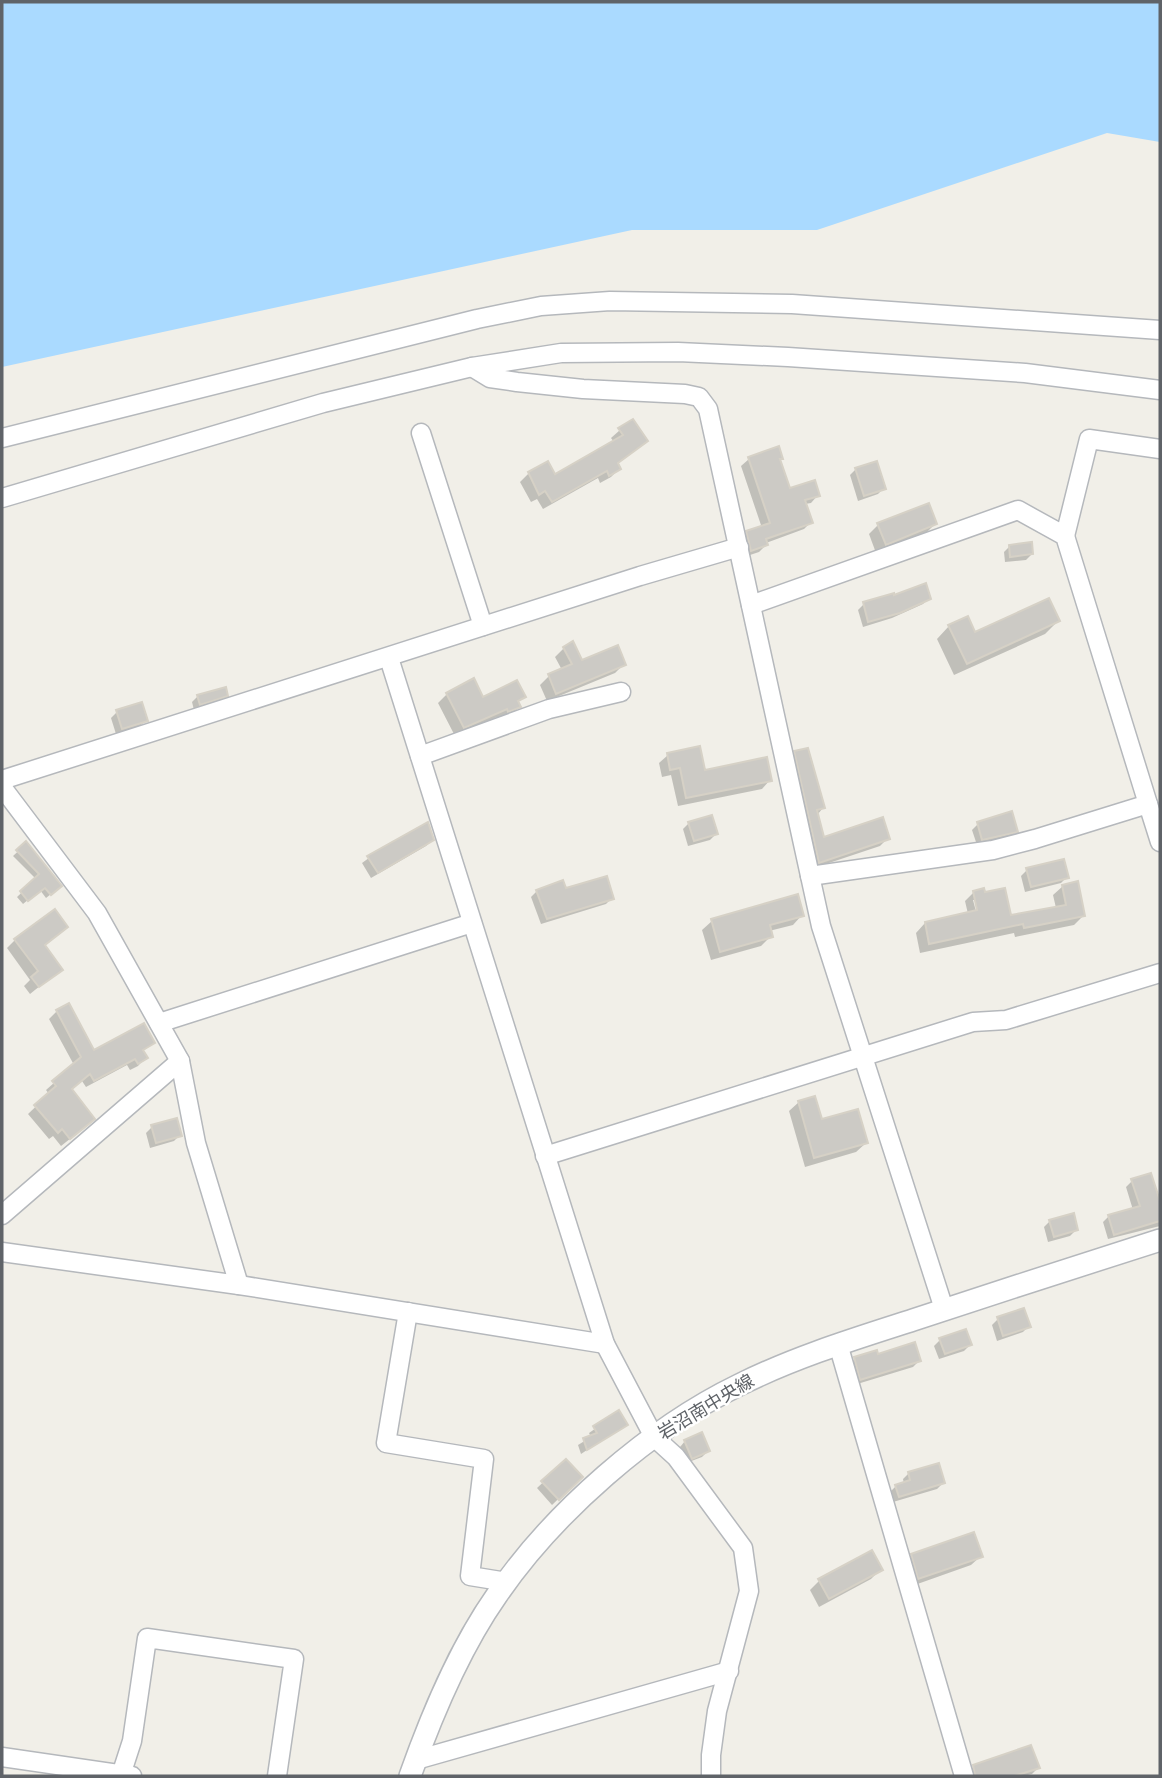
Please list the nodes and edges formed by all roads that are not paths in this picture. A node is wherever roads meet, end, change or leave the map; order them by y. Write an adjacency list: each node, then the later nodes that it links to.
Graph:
1 (1160, 330): 5 (street)
2 (472, 367): 3 (street); 7 (street); 9 (street)
3 (1160, 390)
4 (421, 433): 11 (street)
5 (2, 438)
6 (1160, 449): 8 (street)
7 (2, 498)
8 (1065, 536): 10 (street); 17 (street)
9 (739, 547): 10 (street); 11 (street)
10 (751, 605): 19 (street)
11 (483, 626): 12 (street)
12 (389, 657): 14 (street); 15 (street)
13 (621, 692): 14 (street)
14 (420, 756): 20 (street)
15 (2, 780)
16 (2, 788): 22 (street)
17 (1148, 804): 18 (street); 19 (street)
18 (1159, 833)
19 (810, 876): 23 (street)
20 (472, 923): 22 (street); 25 (street)
21 (1160, 973): 23 (street)
22 (159, 1023): 24 (street)
23 (863, 1056): 25 (street); 30 (street)
24 (180, 1061): 26 (street); 29 (street)
25 (545, 1156): 32 (street)
26 (2, 1215)
27 (1160, 1240): 30 (street, 岩沼南中央線)
28 (2, 1252): 29 (street)
29 (239, 1286): 31 (street)
30 (944, 1309): 33 (street, 岩沼南中央線)
31 (408, 1312): 32 (street); 35 (street)
32 (605, 1343): 34 (street)
33 (838, 1344): 34 (street, 岩沼南中央線); 42 (street)
34 (654, 1437): 35 (street, 岩沼南中央線); 36 (street)
35 (506, 1582): 38 (street, 岩沼南中央線)
36 (729, 1671): 38 (street); 41 (street)
37 (2, 1757): 39 (street)
38 (413, 1768)
39 (127, 1776): 40 (street)
40 (276, 1776)
41 (711, 1776)
42 (964, 1776)

